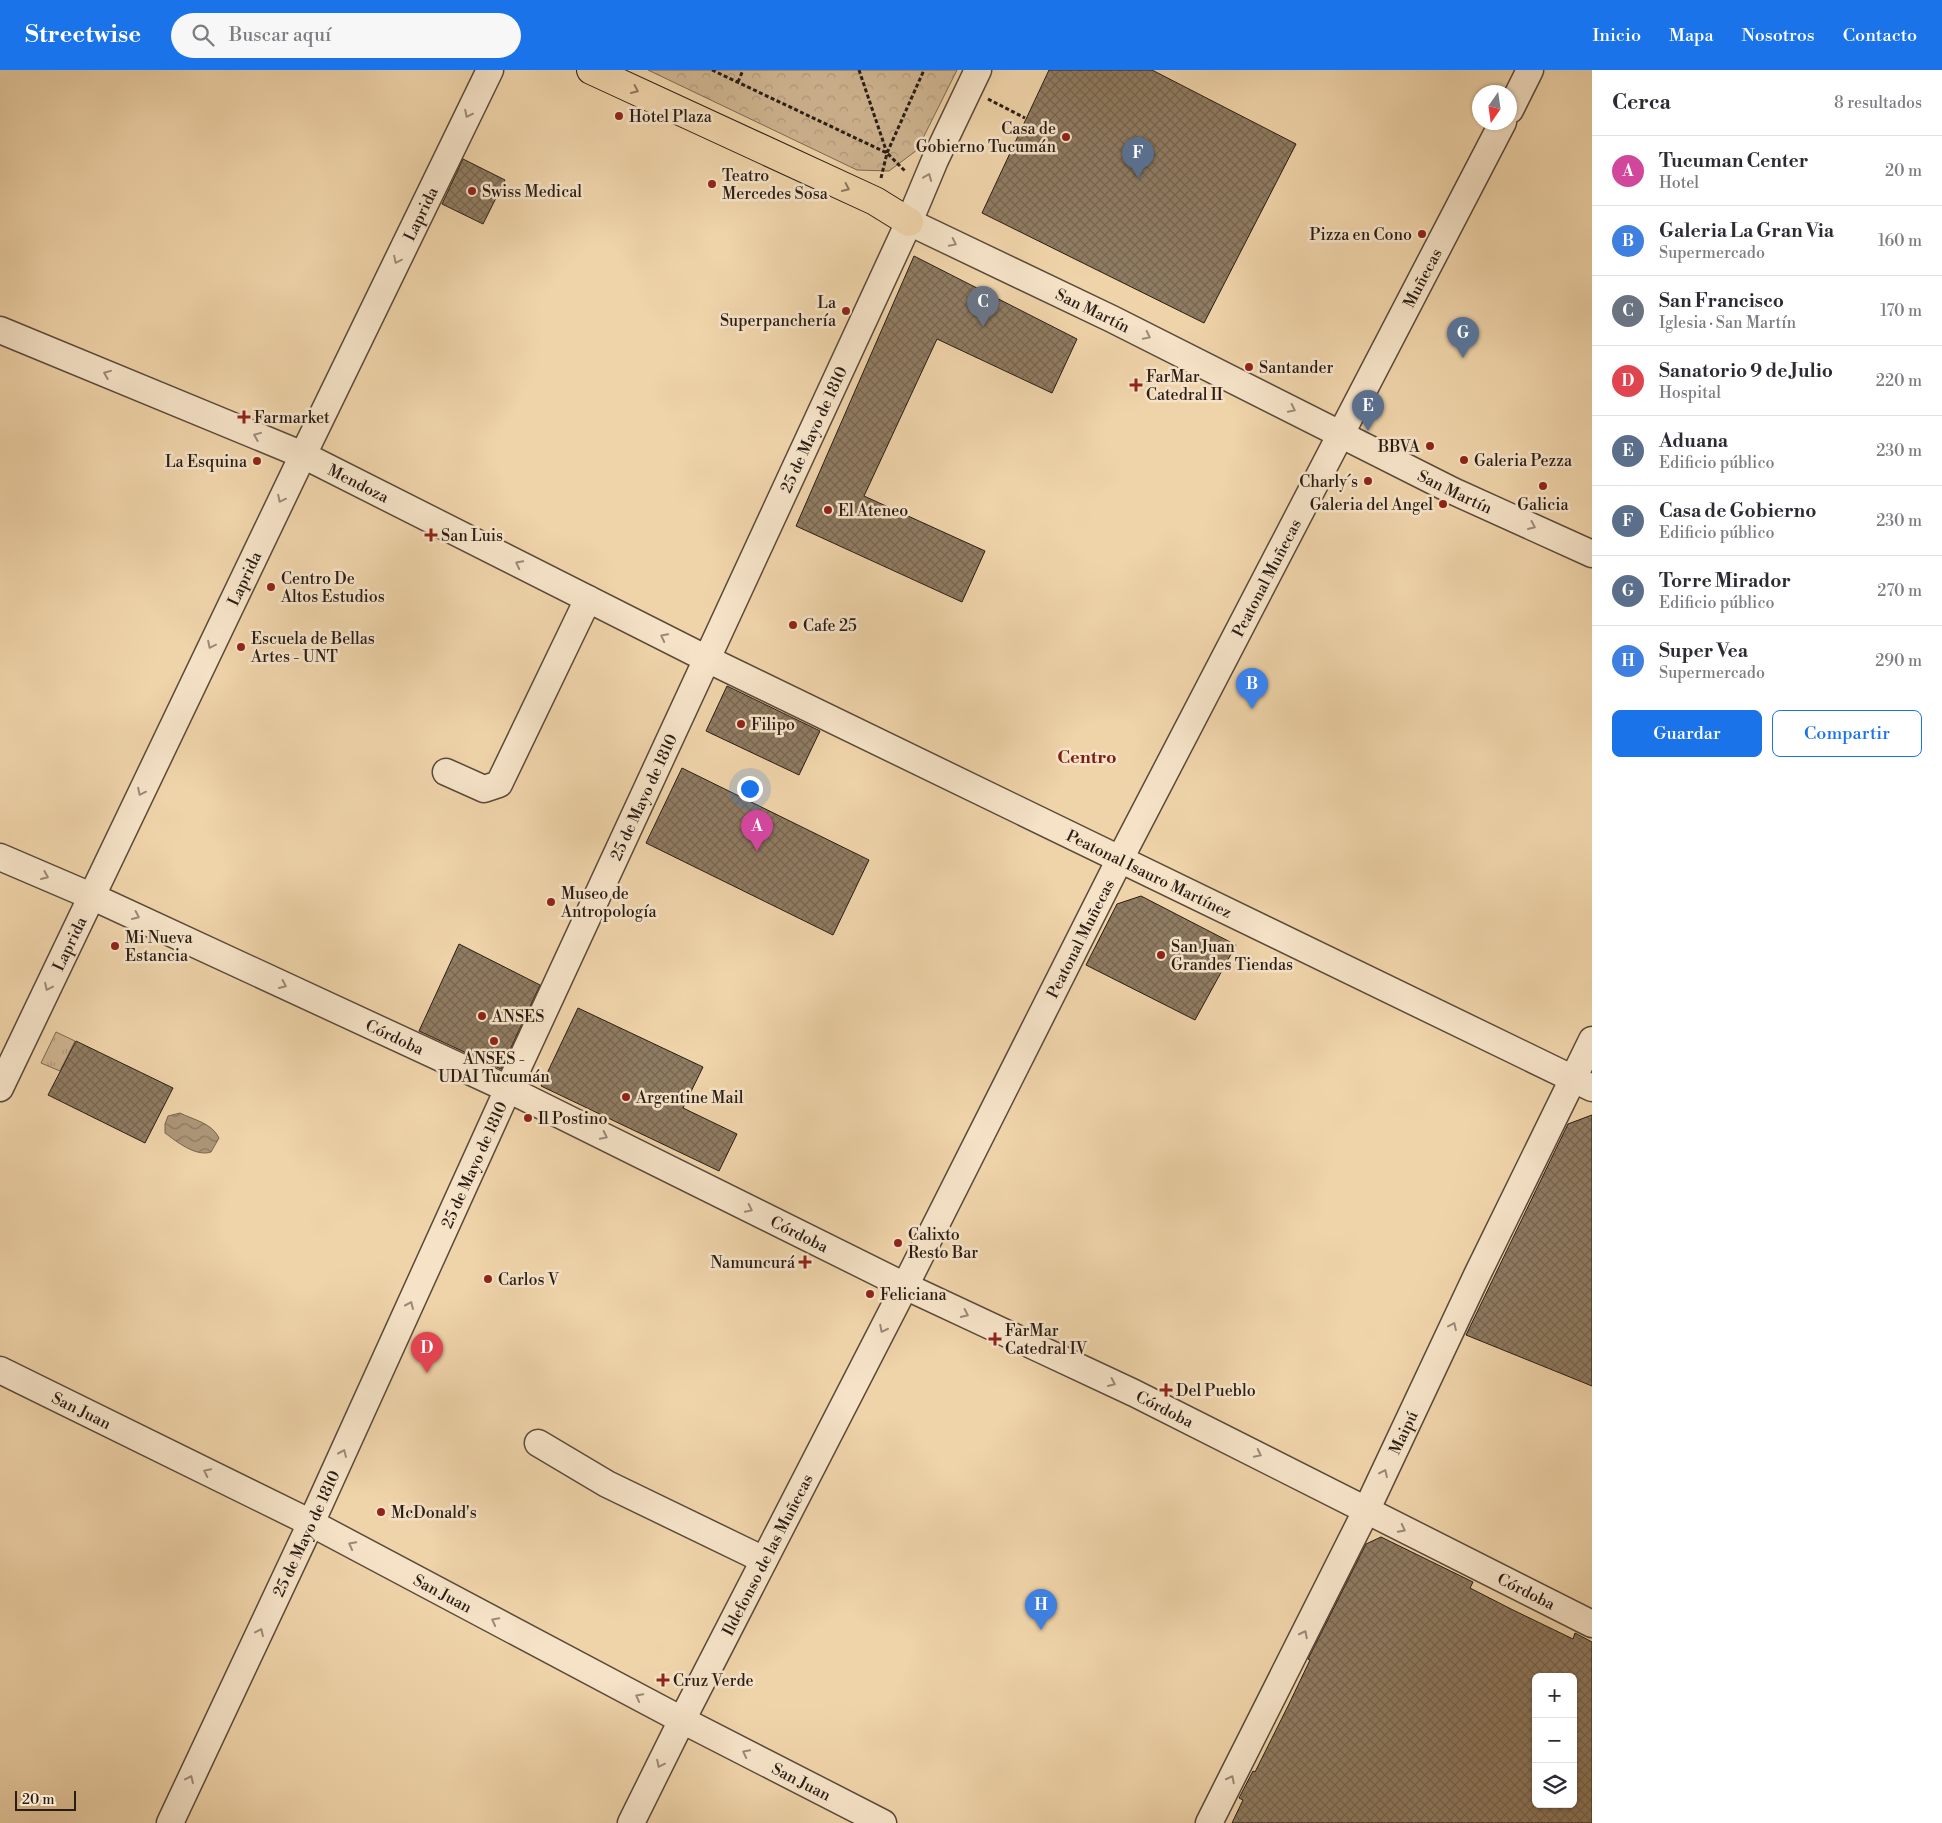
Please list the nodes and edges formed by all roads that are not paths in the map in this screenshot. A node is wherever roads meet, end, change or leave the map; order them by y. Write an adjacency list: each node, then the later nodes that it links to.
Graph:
1 (490, 70): 10 (street, Laprida, one-way to 10)
2 (591, 70): 7 (main road, San Martín, one-way to 7)
3 (1530, 70): 5 (street)
4 (974, 80): 7 (street, 25 de Mayo de 1810, one-way to 4)
5 (1517, 96)
6 (1499, 130): 9 (street, Muñecas)
7 (909, 222): 9 (street, San Martín, one-way to 9); 13 (street, 25 de Mayo de 1810)
8 (0, 330): 10 (street, Mendoza, one-way to 8)
9 (1340, 432): 11 (street, San Martín, one-way to 11); 16 (street, Peatonal Muñecas)
10 (302, 455): 12 (street, Mendoza, one-way to 10); 17 (street, Laprida, one-way to 17)
11 (1592, 554)
12 (588, 599): 13 (street, Mendoza, one-way to 12); 14 (street)
13 (707, 659): 16 (street, Peatonal Isauro Martínez); 21 (street, 25 de Mayo de 1810)
14 (446, 772)
15 (0, 857): 17 (street, Córdoba, one-way to 17)
16 (1120, 859): 19 (street, Peatonal Isauro Martínez); 22 (street, Peatonal Muñecas)
17 (91, 896): 20 (street, Laprida, one-way to 20); 21 (street, Córdoba, one-way to 21)
18 (1592, 1040): 19 (street, Maipú)
19 (1582, 1083): 25 (street, Maipú, one-way to 19)
20 (0, 1088)
21 (508, 1089): 22 (street, Córdoba, one-way to 22); 26 (street, 25 de Mayo de 1810, one-way to 21)
22 (905, 1286): 25 (street, Córdoba, one-way to 25); 27 (street, Ildefonso de las Muñecas, one-way to 27)
23 (0, 1370): 26 (street, San Juan, one-way to 23)
24 (538, 1443): 27 (street)
25 (1366, 1511): 28 (street, Córdoba, one-way to 28); 33 (street, Maipú, one-way to 25)
26 (311, 1523): 29 (street, San Juan, one-way to 26); 30 (street, 25 de Mayo de 1810, one-way to 26)
27 (764, 1560): 29 (street, Ildefonso de las Muñecas)
28 (1592, 1624)
29 (682, 1720): 31 (street, Ildefonso de las Muñecas, one-way to 31); 32 (street, San Juan, one-way to 29)
30 (170, 1823)
31 (631, 1823)
32 (883, 1823)
33 (1209, 1823)

